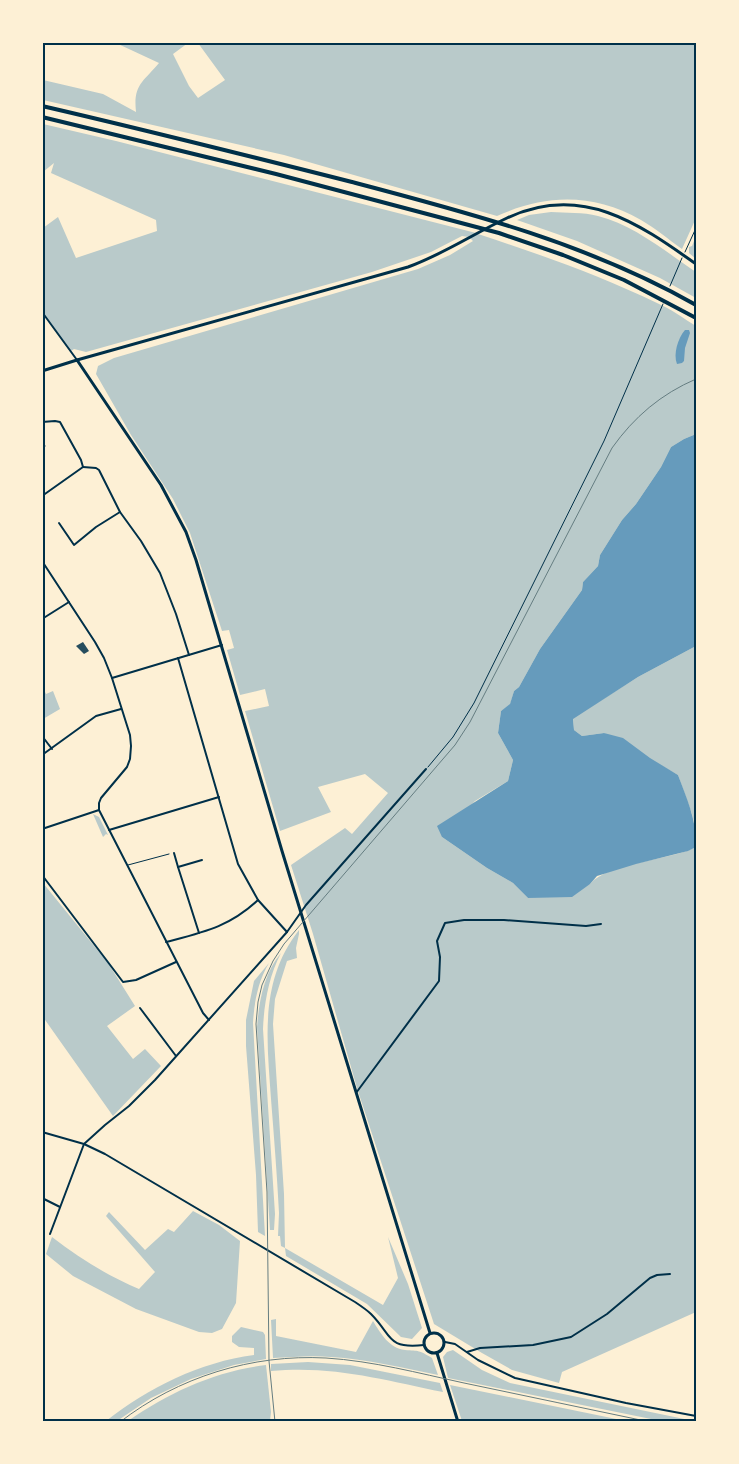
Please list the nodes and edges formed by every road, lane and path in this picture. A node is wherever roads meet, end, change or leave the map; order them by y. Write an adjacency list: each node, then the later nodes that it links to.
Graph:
1 (42, 106): 8 (highway)
2 (42, 117): 10 (highway)
3 (696, 228): 4 (path)
4 (684, 255): 5 (main road); 6 (path); 11 (main road)
5 (696, 264)
6 (670, 286)
7 (663, 304): 31 (path)
8 (696, 305)
9 (42, 312): 11 (street)
10 (696, 318)
11 (78, 360): 12 (main road); 23 (main road)
12 (42, 371)
13 (42, 422): 16 (street)
14 (42, 439): 15 (lane)
15 (45, 446)
16 (83, 467): 17 (street); 18 (street)
17 (42, 496)
18 (120, 512): 19 (street); 24 (street)
19 (59, 523)
20 (42, 561): 21 (street)
21 (69, 602): 22 (street); 26 (street)
22 (42, 620)
23 (222, 645): 24 (street); 43 (main road)
24 (189, 655): 25 (street)
25 (178, 658): 26 (street); 32 (street)
26 (112, 678): 27 (street)
27 (122, 709): 29 (street); 33 (street)
28 (42, 736): 29 (street)
29 (52, 749): 30 (street)
30 (42, 755)
31 (426, 769): 43 (street)
32 (219, 797): 35 (street); 42 (street)
33 (98, 810): 34 (street); 35 (street)
34 (42, 829)
35 (109, 830): 39 (street)
36 (174, 853): 40 (street)
37 (169, 854): 39 (lane)
38 (202, 860): 40 (street)
39 (127, 865): 47 (street)
40 (178, 867): 46 (street)
41 (42, 875): 48 (street)
42 (258, 900): 45 (street); 46 (street)
43 (301, 913): 45 (street); 52 (main road)
44 (601, 924): 52 (street)
45 (286, 932): 50 (street)
46 (200, 933): 47 (street)
47 (166, 942): 48 (street)
48 (176, 962): 50 (street)
49 (140, 1008): 51 (street)
50 (209, 1020): 51 (street)
51 (176, 1056): 54 (street)
52 (356, 1093): 59 (main road)
53 (42, 1132): 54 (street)
54 (84, 1144): 56 (street); 61 (street)
55 (44, 1199): 56 (street)
56 (60, 1206): 57 (street)
57 (50, 1234)
58 (670, 1274): 62 (street)
59 (430, 1333): 60 (main road); 61 (main road)
60 (445, 1342): 62 (street); 63 (main road)
61 (424, 1345): 63 (main road)
62 (467, 1352): 64 (street)
63 (436, 1353): 65 (main road)
64 (696, 1416)
65 (458, 1422)

